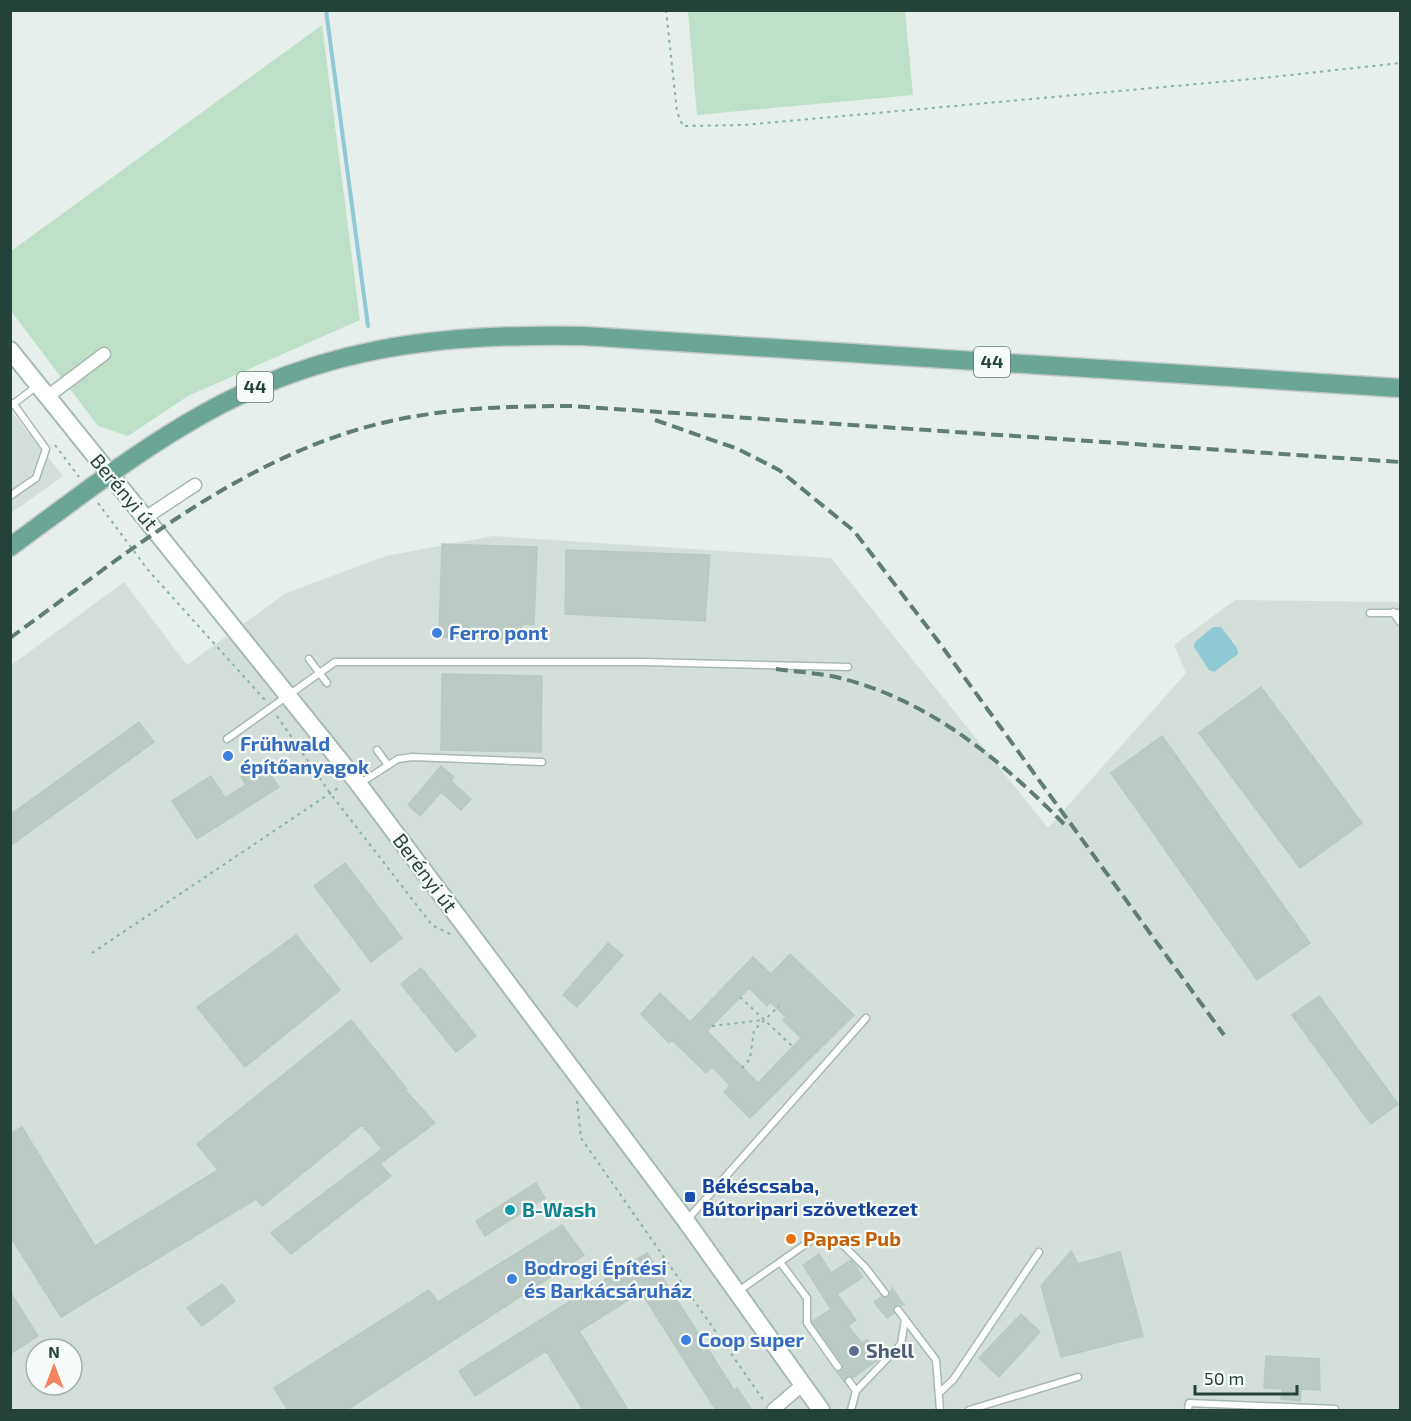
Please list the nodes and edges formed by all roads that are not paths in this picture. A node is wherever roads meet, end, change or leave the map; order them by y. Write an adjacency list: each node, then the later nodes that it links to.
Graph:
1 (10, 350): 4 (street, Berényi út)
2 (104, 354): 4 (street)
3 (1401, 388): 6 (main road, 44)
4 (42, 391): 5 (lane); 6 (street, Berényi út)
5 (12, 404): 8 (lane)
6 (109, 475): 9 (street, Berényi út); 10 (main road, 44)
7 (195, 485): 9 (street)
8 (10, 496)
9 (145, 518): 19 (street, Berényi út)
10 (10, 547)
11 (1393, 612): 12 (lane); 13 (lane); 14 (lane)
12 (1370, 613)
13 (1401, 613)
14 (1401, 622)
15 (309, 659): 17 (lane)
16 (848, 667): 17 (lane)
17 (320, 673): 18 (lane); 19 (lane)
18 (327, 683)
19 (286, 695): 20 (lane); 24 (street, Berényi út)
20 (227, 739)
21 (377, 750): 23 (lane)
22 (542, 762): 23 (lane)
23 (388, 765): 24 (lane)
24 (356, 781): 26 (street, Berényi út)
25 (866, 1018): 26 (lane)
26 (686, 1221): 29 (street, Berényi út)
27 (1039, 1252): 38 (lane)
28 (780, 1262): 29 (lane); 30 (lane); 33 (lane)
29 (736, 1292): 36 (street, Berényi út)
30 (885, 1293)
31 (898, 1310): 32 (lane)
32 (905, 1319): 37 (lane); 38 (lane)
33 (838, 1367)
34 (1078, 1377): 44 (lane)
35 (849, 1381): 37 (lane)
36 (802, 1385): 39 (street); 41 (street, Berényi út)
37 (856, 1391): 42 (lane)
38 (940, 1392): 43 (lane)
39 (768, 1406)
40 (1335, 1409): 45 (lane)
41 (821, 1410)
42 (851, 1410)
43 (940, 1410)
44 (969, 1410)
45 (1188, 1410)

